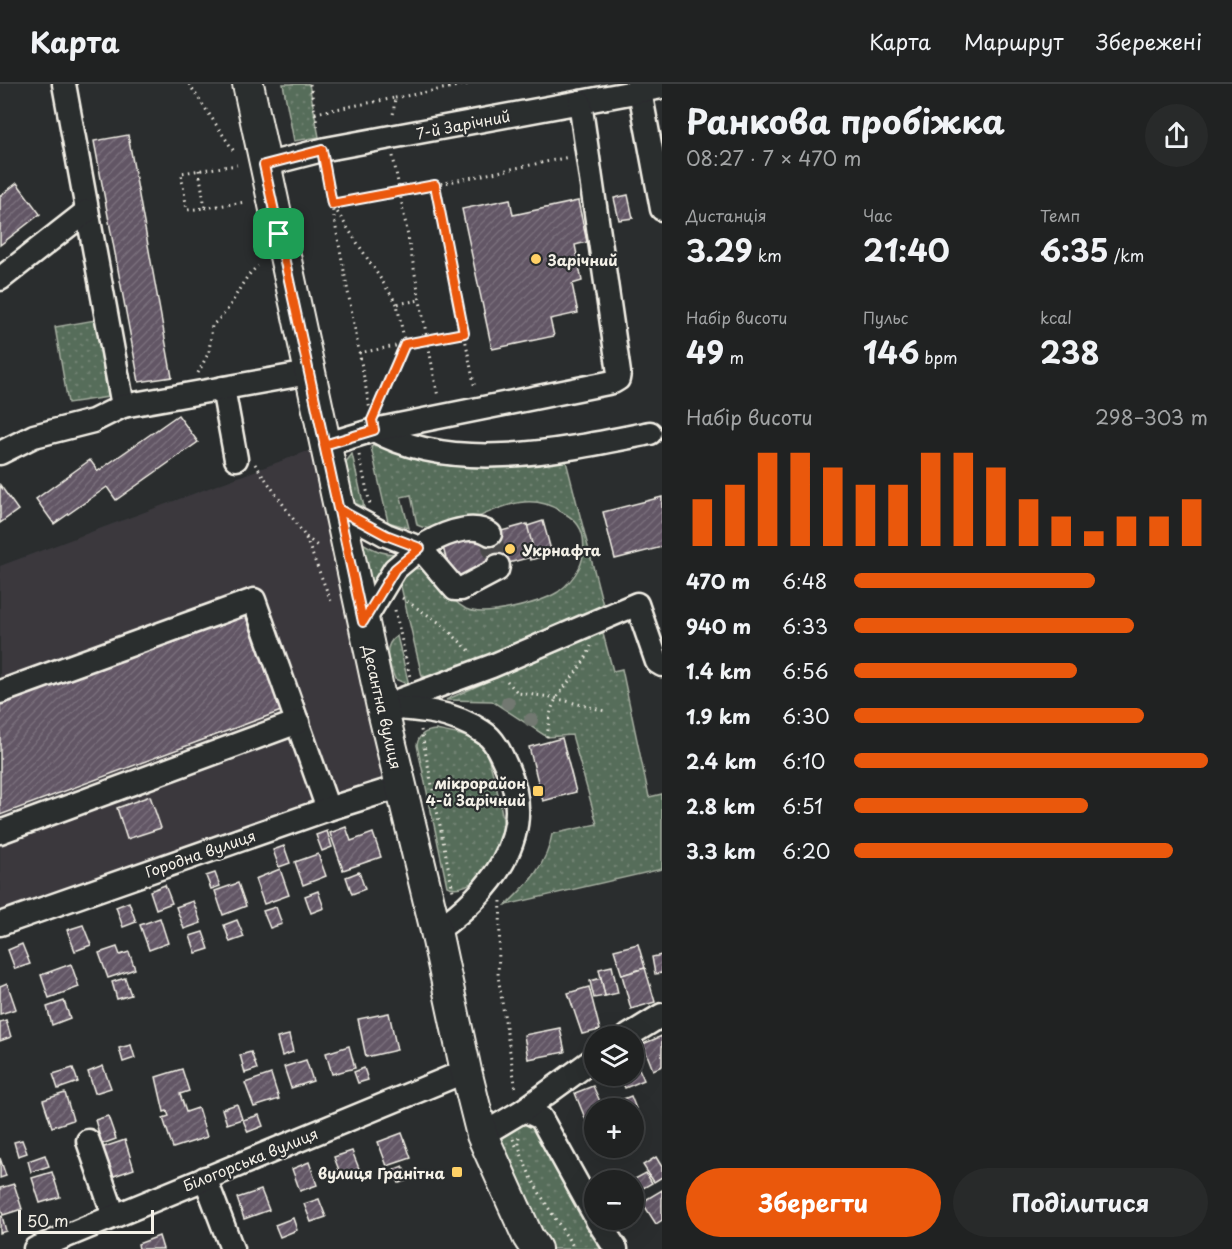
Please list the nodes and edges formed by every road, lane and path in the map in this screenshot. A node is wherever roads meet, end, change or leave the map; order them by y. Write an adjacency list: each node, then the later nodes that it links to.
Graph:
1 (64, 84): 24 (street)
2 (189, 84): 14 (path)
3 (248, 84): 16 (main road, Десантна вулиця)
4 (310, 84): 11 (path)
5 (435, 84): 8 (path)
6 (469, 84): 8 (path)
7 (651, 89): 10 (street, 7-й Зарічний); 23 (street)
8 (432, 91): 9 (path)
9 (395, 98): 11 (path); 12 (path)
10 (580, 102): 12 (street, 7-й Зарічний); 15 (street)
11 (315, 113): 13 (path)
12 (390, 138): 13 (street, 7-й Зарічний); 19 (path)
13 (322, 150): 16 (street, 7-й Зарічний); 21 (path)
14 (235, 153)
15 (588, 153): 18 (path); 37 (street)
16 (250, 165): 17 (path); 33 (main road, Десантна вулиця)
17 (199, 170): 22 (path); 22 (path)
18 (435, 185): 19 (path); 29 (path)
19 (400, 191): 21 (path); 27 (path)
20 (245, 202): 22 (path)
21 (332, 204): 28 (path); 32 (path)
22 (205, 208)
23 (662, 209)
24 (87, 211): 26 (street); 36 (street)
25 (258, 266): 35 (path)
26 (0, 279)
27 (420, 300): 28 (path); 30 (path)
28 (397, 304): 31 (path)
29 (464, 333): 30 (path); 37 (path)
30 (427, 340): 31 (path); 38 (path)
31 (405, 344): 32 (path); 32 (path)
32 (360, 353)
33 (309, 373): 34 (street); 41 (main road, Десантна вулиця)
34 (223, 388): 35 (street); 43 (street)
35 (194, 393): 36 (street)
36 (123, 406): 42 (street)
37 (479, 409): 38 (street)
38 (441, 417): 39 (street)
39 (374, 430): 40 (street); 41 (street)
40 (650, 433)
41 (324, 445): 44 (main road, Десантна вулиця)
42 (0, 453)
43 (236, 459): 46 (path)
44 (338, 509): 48 (street); 53 (main road, Десантна вулиця)
45 (490, 534): 48 (street)
46 (305, 536): 47 (path); 51 (path)
47 (319, 547)
48 (420, 548): 49 (street); 53 (street)
49 (498, 566)
50 (400, 597): 55 (path)
51 (331, 601)
52 (600, 620): 54 (street); 55 (street); 57 (path)
53 (363, 622): 58 (main road, Десантна вулиця)
54 (662, 665)
55 (492, 666): 57 (path); 58 (street)
56 (0, 692): 61 (street)
57 (556, 699): 60 (path); 62 (path)
58 (382, 707): 59 (street); 63 (main road, Десантна вулиця)
59 (417, 709): 66 (street); 67 (path)
60 (605, 711)
61 (298, 722): 64 (street); 65 (street)
62 (547, 737)
63 (402, 786): 64 (street, Городна вулиця); 67 (main road, Десантна вулиця)
64 (328, 809): 68 (street, Городна вулиця)
65 (0, 832)
66 (504, 865): 67 (street); 73 (path)
67 (447, 923): 72 (main road, Десантна вулиця)
68 (0, 924)
69 (662, 1015): 70 (street)
70 (644, 1026)
71 (584, 1066): 73 (street)
72 (466, 1071): 74 (main road, Десантна вулиця); 76 (street, Білогорська вулиця)
73 (524, 1110): 74 (street); 77 (street); 83 (path)
74 (482, 1135): 80 (main road, Десантна вулиця)
75 (88, 1141): 78 (street)
76 (205, 1178): 78 (street, Білогорська вулиця); 82 (street)
77 (584, 1196)
78 (114, 1216): 81 (street, Білогорська вулиця)
79 (604, 1230): 84 (street)
80 (527, 1245)
81 (34, 1249)
82 (232, 1249)
83 (575, 1249)
84 (616, 1249)

